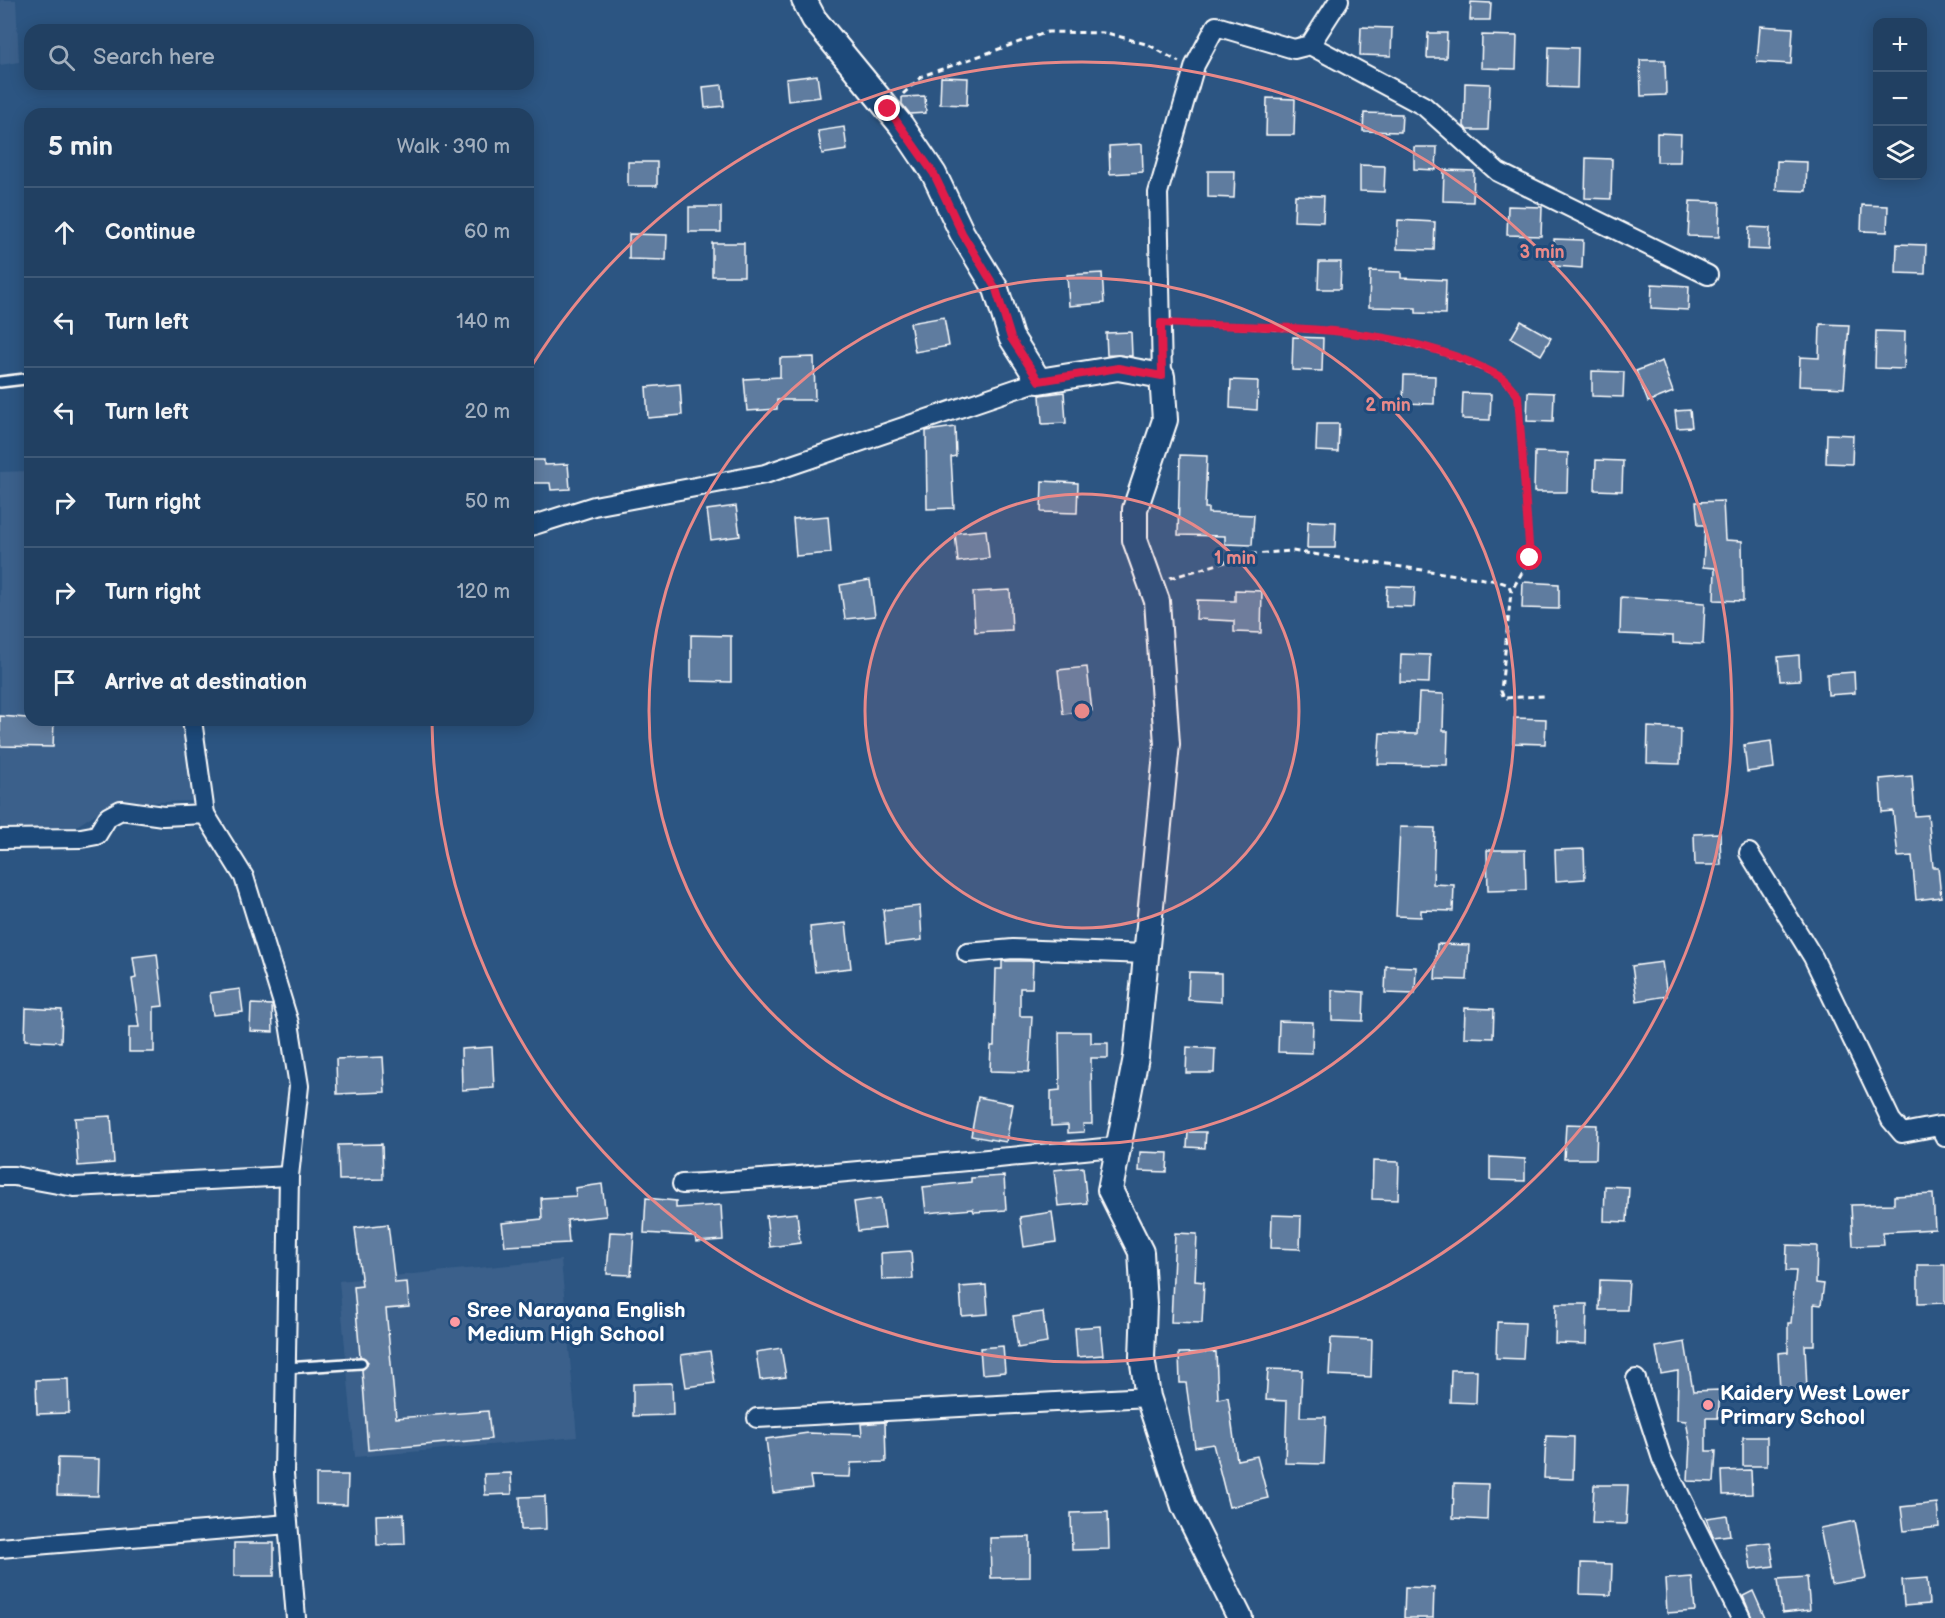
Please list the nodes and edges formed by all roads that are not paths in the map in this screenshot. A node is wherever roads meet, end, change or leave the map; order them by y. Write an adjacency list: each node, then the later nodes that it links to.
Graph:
1 (804, 0): 7 (street)
2 (1339, 0): 3 (street)
3 (1310, 45): 4 (street); 5 (street)
4 (1708, 274)
5 (1162, 376): 7 (street); 15 (street)
6 (24, 380): 8 (lane)
7 (1039, 381): 9 (street)
8 (0, 382)
9 (534, 525)
10 (193, 726): 11 (street)
11 (205, 814): 12 (street); 19 (street)
12 (0, 839)
13 (1749, 854): 16 (street)
14 (967, 953): 15 (street)
15 (1146, 954): 17 (street)
16 (1945, 1137)
17 (1116, 1148): 20 (street); 24 (street)
18 (0, 1176): 19 (street)
19 (289, 1176): 22 (street)
20 (682, 1184)
21 (361, 1363): 22 (lane)
22 (286, 1368): 26 (street)
23 (1636, 1379): 30 (street)
24 (1148, 1397): 25 (street); 29 (street)
25 (757, 1418)
26 (288, 1524): 27 (street); 28 (street)
27 (0, 1548)
28 (296, 1618)
29 (1240, 1618)
30 (1741, 1618)

